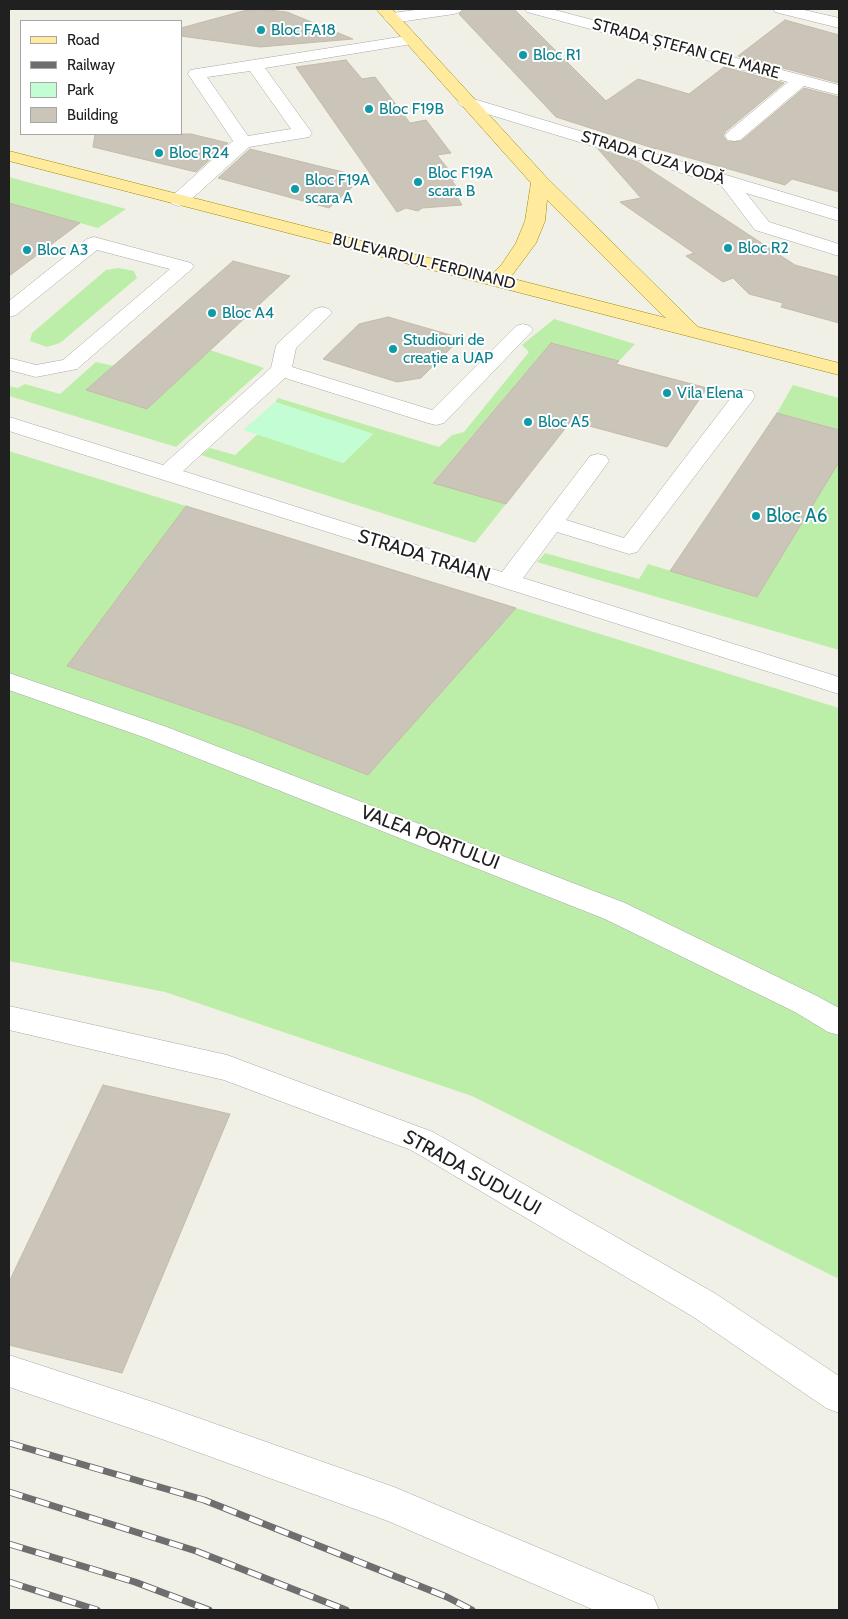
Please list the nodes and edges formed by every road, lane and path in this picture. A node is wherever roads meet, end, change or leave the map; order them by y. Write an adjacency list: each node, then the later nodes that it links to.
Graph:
1 (454, 9): 4 (street)
2 (533, 9): 8 (street, STRADA ȘTEFAN CEL MARE)
3 (781, 9): 5 (street)
4 (388, 13): 6 (main road)
5 (839, 23)
6 (412, 40): 7 (street); 10 (main road)
7 (254, 64): 12 (street); 12 (street)
8 (801, 80): 9 (street, STRADA ȘTEFAN CEL MARE); 11 (street)
9 (839, 90)
10 (468, 102): 14 (street, STRADA CUZA VODĂ); 15 (main road)
11 (734, 136)
12 (243, 142): 16 (street)
13 (9, 156): 16 (main road, BULEVARDUL FERDINAND)
14 (726, 180): 17 (street, STRADA CUZA VODĂ); 18 (street)
15 (540, 182): 19 (main road); 23 (main road)
16 (179, 200): 19 (main road, BULEVARDUL FERDINAND)
17 (839, 215)
18 (839, 250)
19 (496, 281): 23 (main road, BULEVARDUL FERDINAND)
20 (9, 311): 24 (street)
21 (322, 313): 25 (street)
22 (523, 330): 25 (street)
23 (692, 331): 26 (main road, BULEVARDUL FERDINAND)
24 (9, 364)
25 (281, 370): 30 (street)
26 (839, 370)
27 (744, 396): 31 (street)
28 (9, 424): 30 (street, STRADA TRAIAN)
29 (598, 461): 31 (street)
30 (166, 475): 32 (street, STRADA TRAIAN)
31 (552, 522): 32 (street)
32 (508, 582): 34 (street, STRADA TRAIAN)
33 (9, 681): 36 (street, VALEA PORTULUI)
34 (839, 686)
35 (9, 1018): 38 (street, STRADA SUDULUI)
36 (839, 1023)
37 (9, 1372): 39 (street)
38 (839, 1396)
39 (639, 1610)

